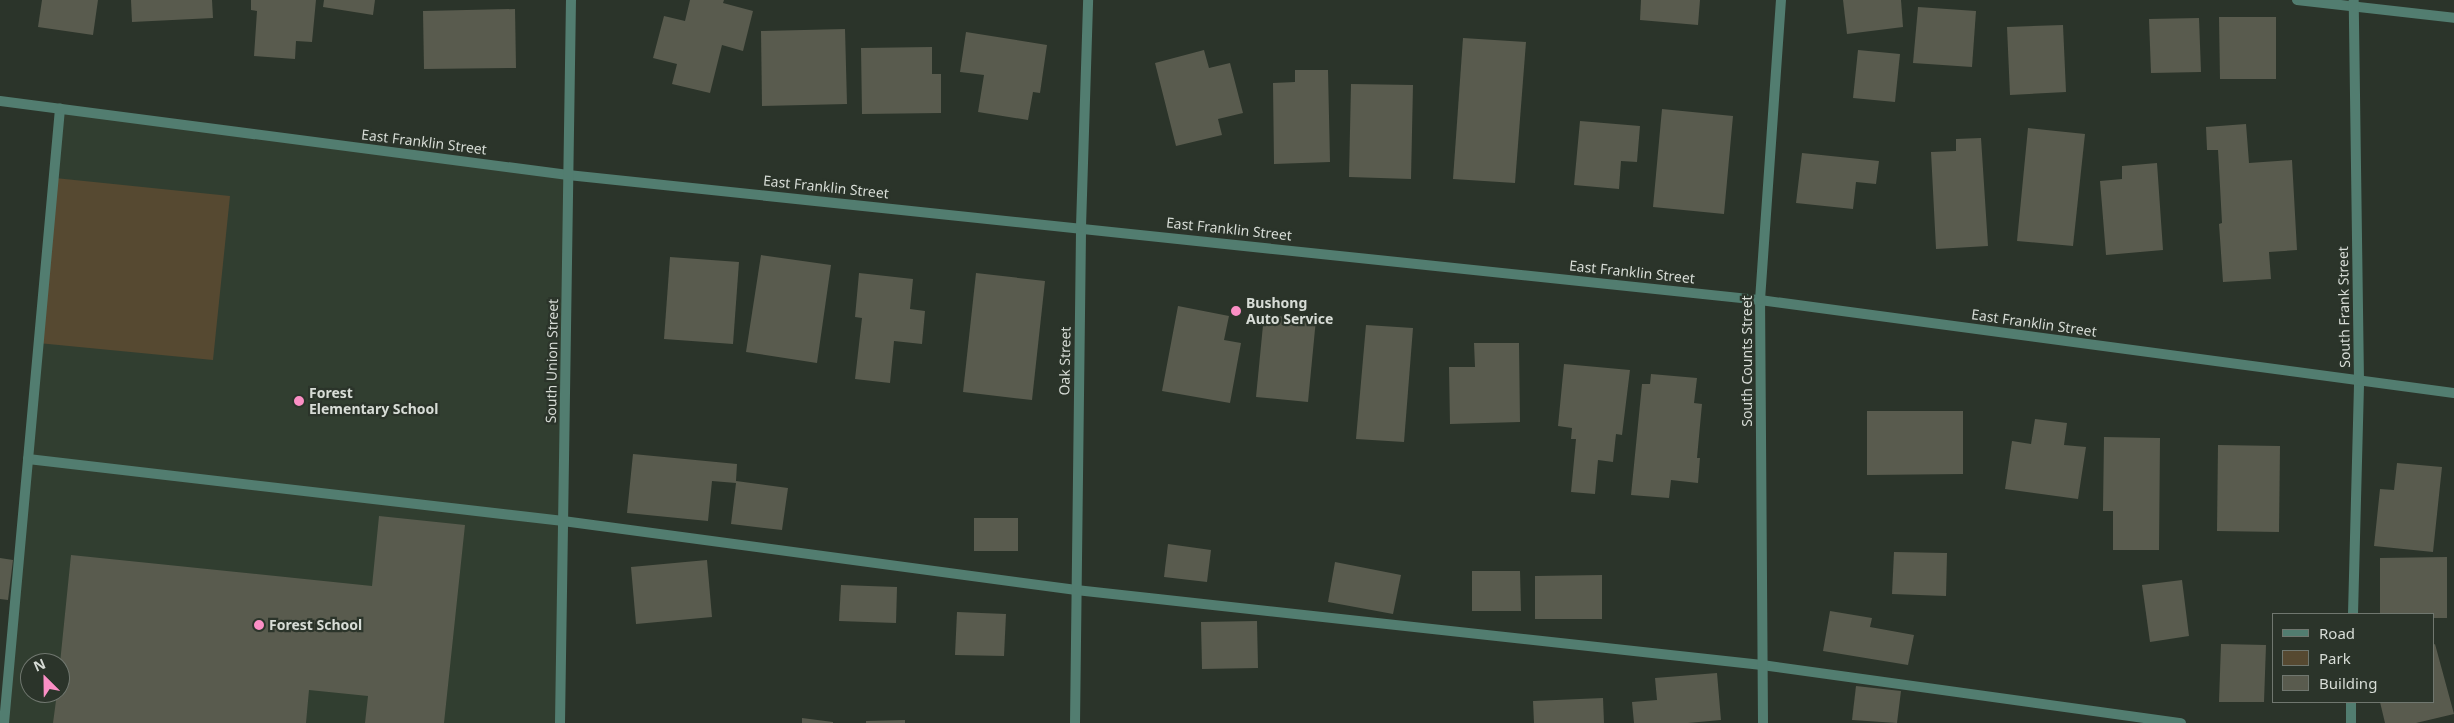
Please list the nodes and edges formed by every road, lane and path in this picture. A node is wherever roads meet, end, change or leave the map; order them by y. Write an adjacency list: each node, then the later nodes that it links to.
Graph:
1 (570, 0): 9 (street, South Union Street)
2 (1088, 0): 10 (street, Oak Street)
3 (1781, 0): 11 (street, South Counts Street)
4 (2297, 0): 5 (street)
5 (2354, 4): 6 (street); 12 (street, South Frank Street)
6 (2454, 18)
7 (0, 101): 8 (street, East Franklin Street)
8 (60, 109): 9 (street, East Franklin Street); 14 (street)
9 (568, 175): 10 (street, East Franklin Street); 15 (street, South Union Street)
10 (1081, 227): 11 (street, East Franklin Street); 16 (street, Oak Street)
11 (1760, 300): 12 (street, East Franklin Street); 18 (street, South Counts Street)
12 (2359, 381): 13 (street, East Franklin Street); 17 (street, South Frank Street)
13 (2454, 393)
14 (28, 459): 15 (street); 20 (street)
15 (563, 520): 16 (street); 21 (street, South Union Street)
16 (1076, 590): 18 (street); 22 (street, Oak Street)
17 (2353, 613)
18 (1762, 665): 23 (street, South Counts Street); 24 (street)
19 (2351, 703): 25 (street)
20 (4, 723)
21 (560, 723)
22 (1075, 723)
23 (1763, 723)
24 (2181, 723)
25 (2351, 723)

